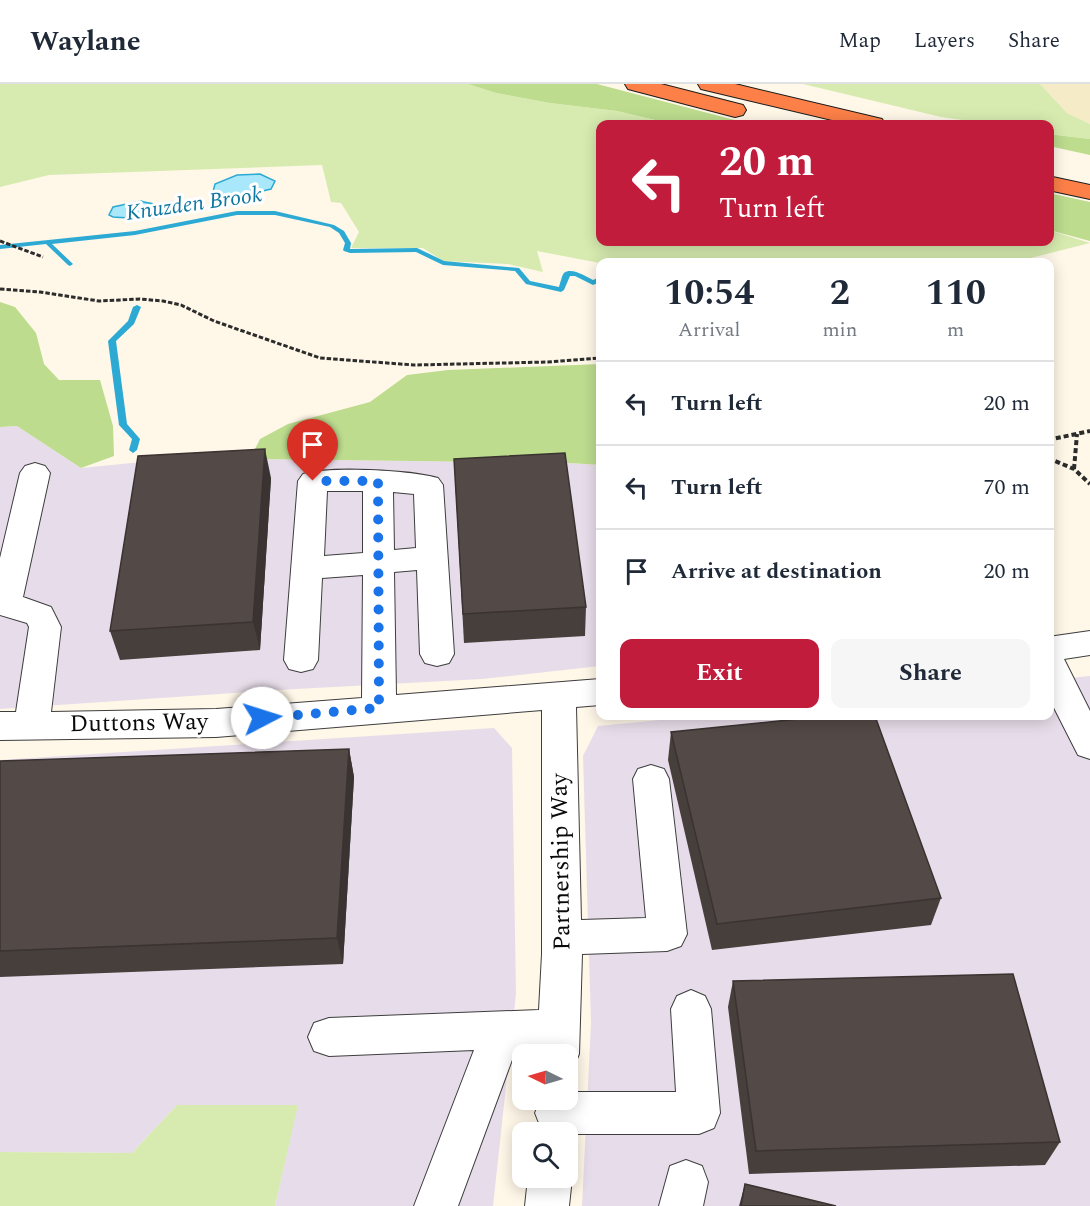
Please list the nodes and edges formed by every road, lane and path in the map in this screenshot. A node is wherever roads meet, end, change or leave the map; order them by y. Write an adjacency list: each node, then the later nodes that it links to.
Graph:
1 (636, 84): 3 (highway)
2 (709, 84): 4 (highway)
3 (776, 120)
4 (858, 120)
5 (1054, 164): 6 (highway)
6 (1090, 172)
7 (1054, 184): 8 (highway)
8 (1090, 192)
9 (0, 241): 10 (path)
10 (43, 257)
11 (0, 289): 12 (path)
12 (596, 358)
13 (1090, 431): 14 (path)
14 (1077, 434): 15 (path); 17 (path)
15 (1054, 439)
16 (1054, 461): 17 (path)
17 (1074, 469): 20 (path)
18 (35, 473): 24 (street)
19 (378, 481): 21 (street); 22 (street); 23 (street)
20 (1090, 484)
21 (431, 558): 22 (street); 27 (street)
22 (378, 562): 23 (street); 32 (street)
23 (309, 568): 28 (street)
24 (3, 613): 33 (street)
25 (1090, 643): 26 (street)
26 (1054, 648)
27 (437, 654)
28 (301, 660)
29 (1054, 673): 34 (street)
30 (596, 692): 31 (street, Duttons Way)
31 (559, 696): 32 (street, Duttons Way); 36 (street, Partnership Way)
32 (379, 708): 33 (street, Duttons Way)
33 (16, 725)
34 (1090, 745)
35 (651, 779): 36 (street)
36 (562, 938): 40 (street, Partnership Way)
37 (691, 1009): 41 (street)
38 (502, 1030): 39 (street, Partnership Way); 40 (street, Partnership Way); 43 (street)
39 (329, 1037)
40 (559, 1041)
41 (556, 1115)
42 (549, 1188): 44 (street)
43 (435, 1206)
44 (547, 1206)

